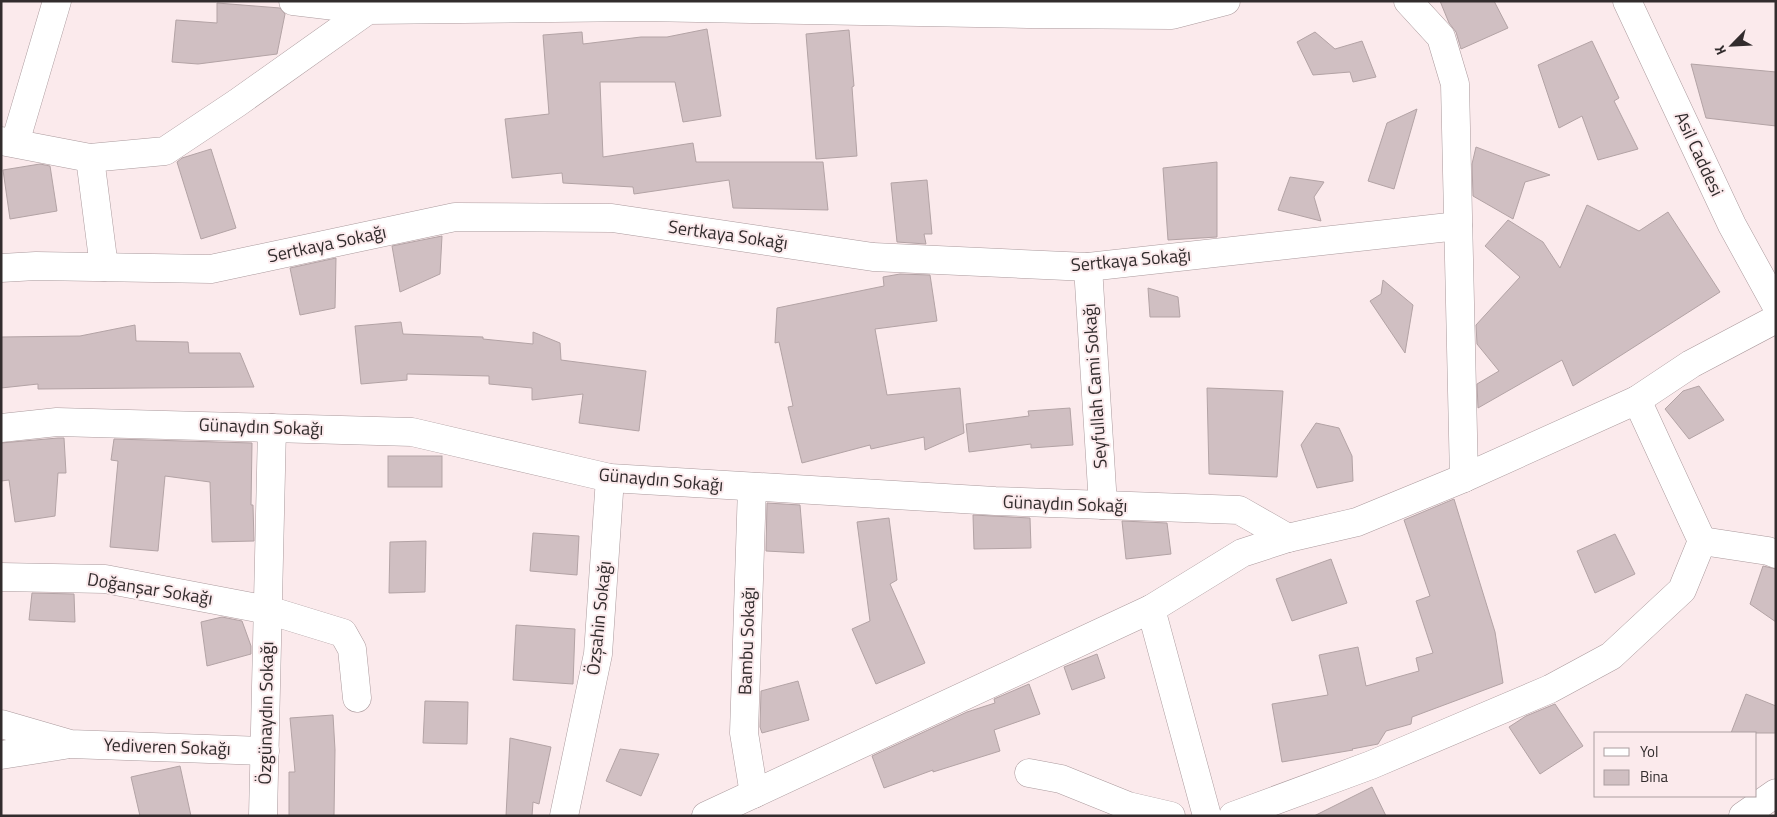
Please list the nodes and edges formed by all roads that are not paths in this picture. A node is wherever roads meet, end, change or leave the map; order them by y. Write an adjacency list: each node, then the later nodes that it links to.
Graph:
1 (57, 1): 8 (street)
2 (293, 1): 7 (street)
3 (1226, 1): 6 (street)
4 (1408, 1): 10 (street)
5 (1627, 1): 14 (street, Asil Caddesi)
6 (643, 4): 7 (street)
7 (368, 10): 9 (street)
8 (8, 142): 9 (street)
9 (90, 158): 11 (street)
10 (1458, 226): 12 (street, Sertkaya Sokağı); 20 (street)
11 (104, 267): 12 (street, Sertkaya Sokağı); 13 (street, Sertkaya Sokağı)
12 (1088, 267): 22 (street, Seyfullah Cami Sokağı)
13 (1, 268)
14 (1776, 305)
15 (1776, 319): 16 (street)
16 (1637, 400): 20 (street); 24 (street)
17 (1, 428): 18 (street, Günaydın Sokağı)
18 (272, 428): 19 (street, Günaydın Sokağı); 28 (street, Özgünaydın Sokağı)
19 (610, 478): 21 (street, Günaydın Sokağı); 38 (street, Özşahin Sokağı)
20 (1464, 478): 23 (street)
21 (752, 487): 22 (street, Günaydın Sokağı); 36 (street, Bambu Sokağı)
22 (1103, 505): 23 (street, Günaydın Sokağı)
23 (1288, 538): 27 (street)
24 (1702, 541): 25 (street); 42 (street)
25 (1776, 554)
26 (1, 577): 28 (street, Doğanşar Sokağı)
27 (1151, 609): 36 (street); 41 (street)
28 (268, 610): 29 (street); 32 (street, Özgünaydın Sokağı)
29 (357, 698)
30 (1, 724): 31 (street, Yediveren Sokağı)
31 (70, 744): 32 (street, Yediveren Sokağı); 33 (street, Yediveren Sokağı)
32 (265, 751): 37 (street, Özgünaydın Sokağı)
33 (1, 755)
34 (1030, 774): 40 (street)
35 (1776, 792): 43 (street)
36 (754, 794): 39 (street)
37 (263, 816)
38 (564, 816)
39 (706, 816)
40 (1171, 816)
41 (1207, 816)
42 (1233, 816)
43 (1743, 816)

